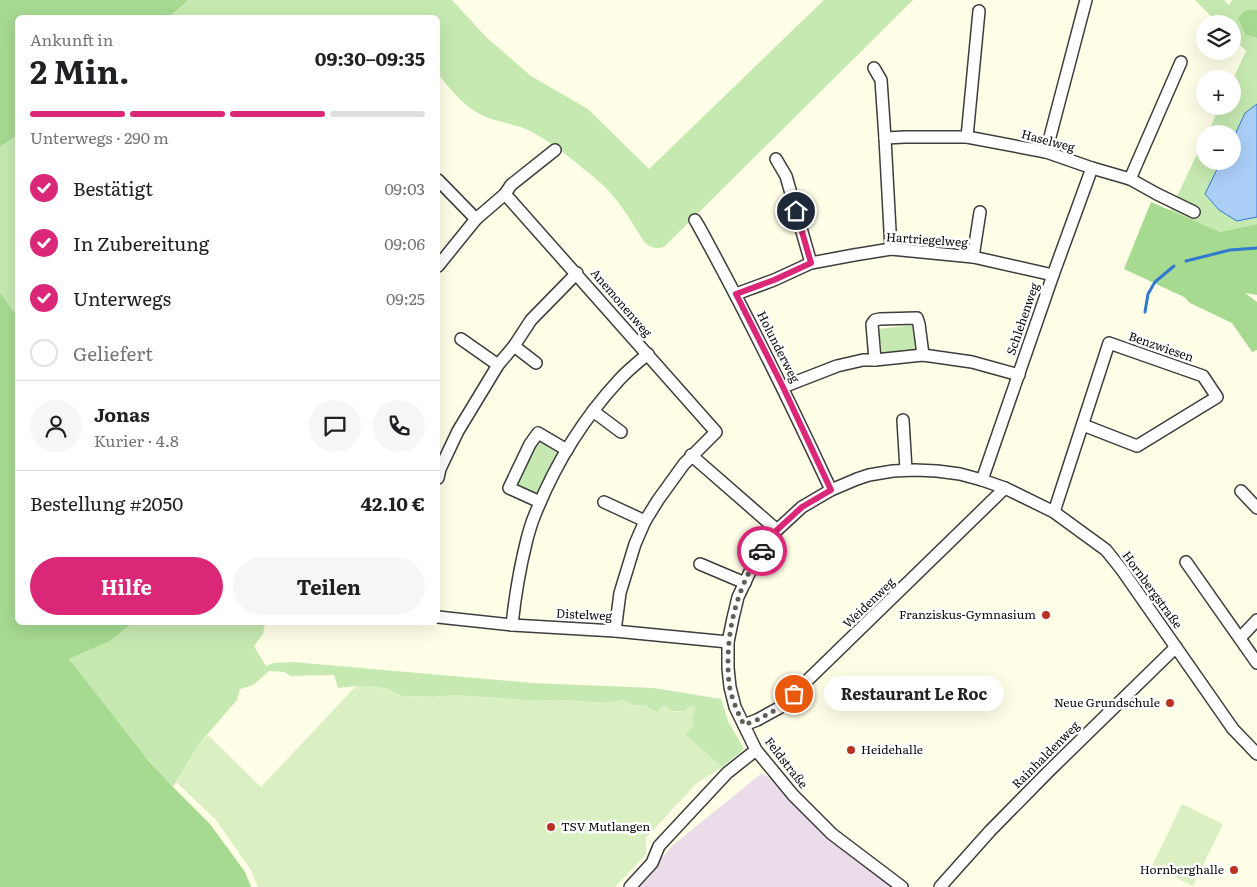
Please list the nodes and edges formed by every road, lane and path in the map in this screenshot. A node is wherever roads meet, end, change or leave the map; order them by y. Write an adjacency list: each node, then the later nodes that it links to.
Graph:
1 (1086, 0): 8 (street)
2 (979, 10): 5 (street)
3 (1181, 62): 11 (street)
4 (874, 68): 6 (street)
5 (967, 137): 6 (street, Haselweg); 8 (street, Haselweg)
6 (886, 138): 18 (street)
7 (555, 150): 13 (street)
8 (1046, 152): 10 (street, Haselweg)
9 (776, 159): 20 (street)
10 (1092, 168): 11 (street, Haselweg); 23 (street, Schlehenweg)
11 (1130, 179): 15 (street, Haselweg)
12 (440, 182): 16 (street)
13 (505, 194): 16 (street); 22 (street, Anemonenweg)
14 (980, 212): 19 (street, Hartriegelweg)
15 (1194, 212)
16 (476, 219): 21 (street)
17 (695, 220): 24 (street, Holunderweg)
18 (891, 249): 19 (street, Hartriegelweg); 20 (street, Hartriegelweg)
19 (972, 257): 23 (street, Hartriegelweg)
20 (811, 263): 24 (street, Hartriegelweg)
21 (440, 264)
22 (577, 273): 26 (street); 27 (street, Anemonenweg)
23 (1053, 275): 32 (street, Schlehenweg)
24 (736, 294): 33 (street, Holunderweg)
25 (461, 339): 31 (street)
26 (514, 346): 30 (street); 31 (street)
27 (648, 354): 34 (street); 39 (street, Anemonenweg)
28 (923, 356): 29 (street); 29 (street); 32 (street)
29 (875, 360): 33 (street)
30 (536, 363)
31 (498, 365): 40 (street)
32 (1019, 375): 43 (street, Schlehenweg)
33 (783, 387): 45 (street, Holunderweg)
34 (593, 411): 37 (street); 38 (street)
35 (903, 420): 41 (street)
36 (1083, 425): 36 (street, Benzwiesen); 50 (street, Benzwiesen)
37 (621, 432)
38 (566, 450): 47 (street); 47 (street)
39 (691, 455): 51 (street); 52 (street)
40 (440, 468)
41 (906, 470): 42 (street, Feldstraße); 45 (street, Feldstraße)
42 (960, 474): 43 (street, Hornbergstraße)
43 (982, 480): 44 (street, Hornbergstraße)
44 (1005, 488): 50 (street, Hornbergstraße); 64 (street, Weidenweg)
45 (831, 490): 52 (street, Feldstraße)
46 (1241, 491): 49 (street)
47 (540, 502): 58 (street)
48 (604, 502): 51 (street)
49 (1257, 508)
50 (1054, 512): 62 (street, Hornbergstraße)
51 (645, 521): 59 (street)
52 (777, 530): 55 (street, Feldstraße)
53 (1186, 562): 60 (street)
54 (700, 564): 55 (street)
55 (745, 583): 61 (street, Feldstraße)
56 (440, 617): 58 (street, Distelweg)
57 (1257, 620): 60 (street)
58 (512, 625): 59 (street, Distelweg)
59 (615, 631): 61 (street, Distelweg)
60 (1240, 638): 63 (street)
61 (728, 642): 64 (street, Feldstraße)
62 (1176, 647): 66 (street, Hornbergstraße); 69 (street, Rainhaldenweg)
63 (1257, 662)
64 (744, 725): 65 (street, Feldstraße)
65 (756, 750): 67 (street); 68 (street, Feldstraße)
66 (1257, 754)
67 (630, 887)
68 (902, 887)
69 (940, 887)

